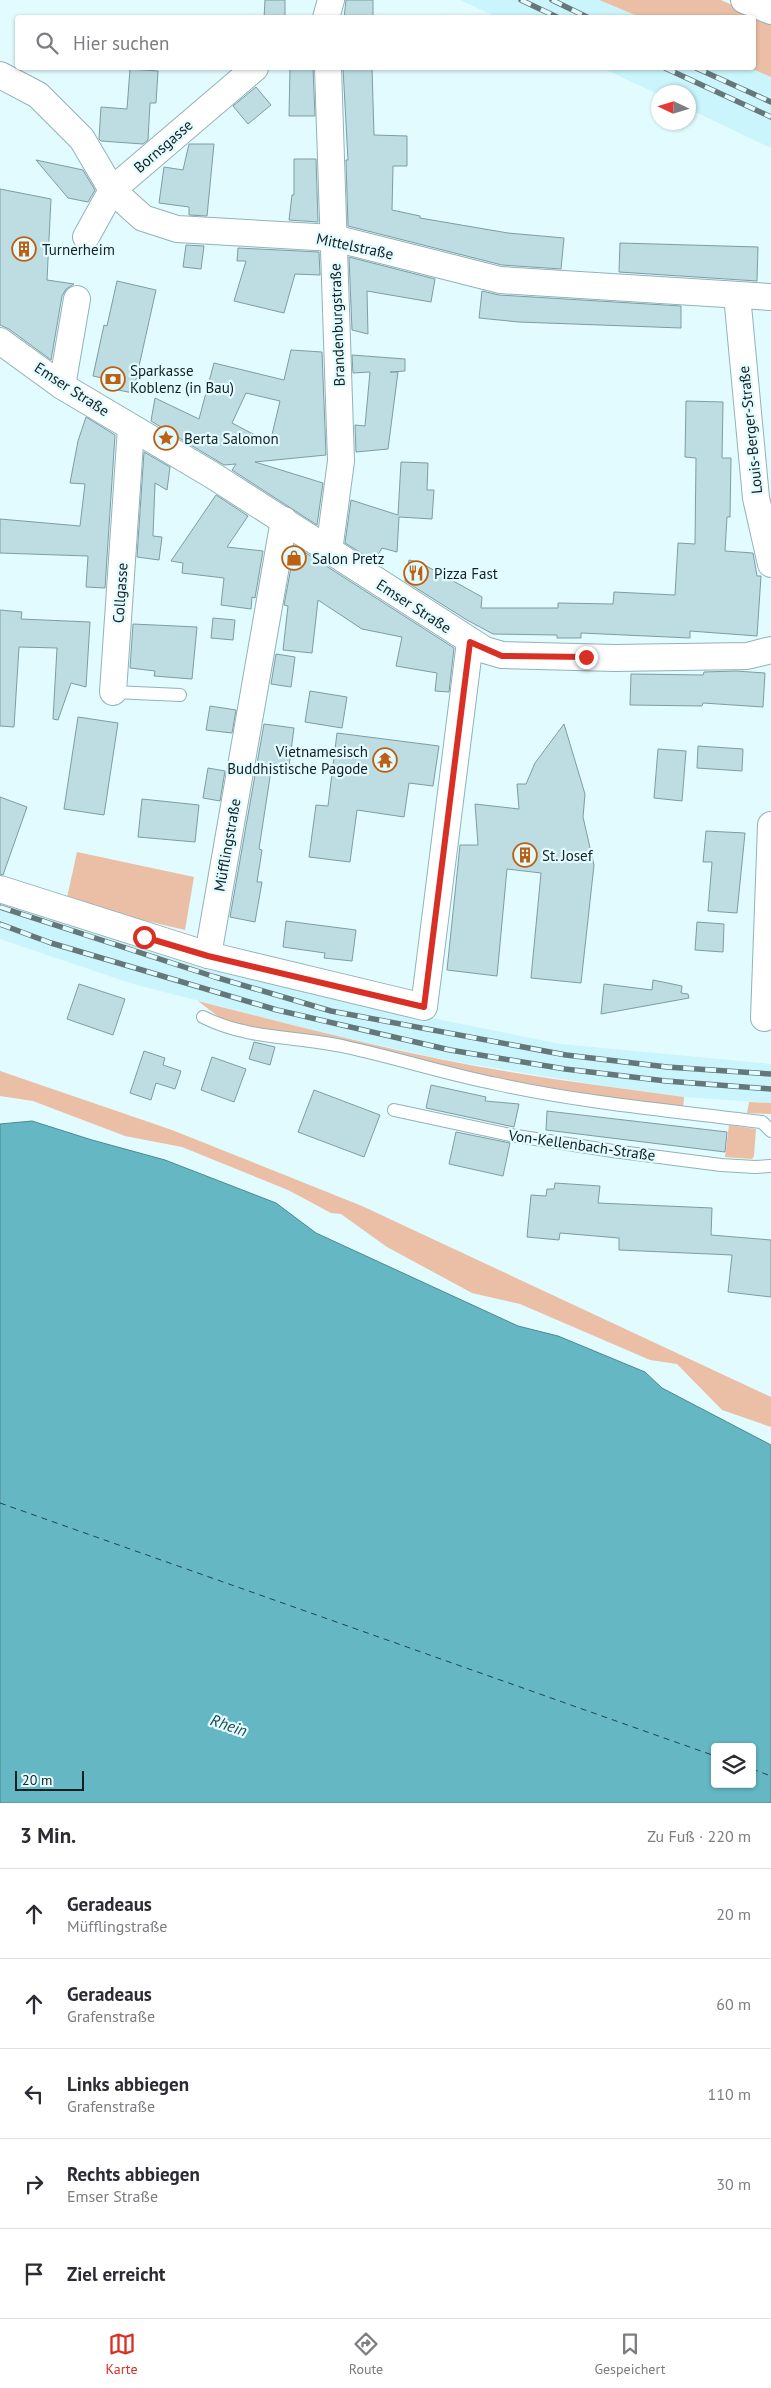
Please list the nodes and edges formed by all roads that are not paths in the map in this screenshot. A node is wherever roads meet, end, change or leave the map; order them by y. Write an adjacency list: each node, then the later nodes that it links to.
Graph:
1 (744, 0): 2 (street)
2 (771, 12)
3 (253, 70): 6 (street, Bornsgasse)
4 (328, 70): 8 (street, Brandenburgstraße)
5 (0, 75): 6 (street, Mittelstraße)
6 (112, 190): 7 (street, Bornsgasse); 8 (street, Mittelstraße)
7 (86, 237)
8 (334, 238): 9 (street, Mittelstraße); 16 (street, Brandenburgstraße)
9 (737, 295): 10 (street, Mittelstraße); 17 (street, Louis-Berger-Straße)
10 (771, 296)
11 (77, 299): 13 (street)
12 (0, 341): 13 (street, Emser Straße)
13 (62, 386): 14 (street, Emser Straße)
14 (131, 428): 15 (street, Emser Straße); 20 (street, Collgasse)
15 (284, 520): 16 (street, Emser Straße); 24 (street, Müfflingstraße)
16 (329, 552): 18 (street, Emser Straße)
17 (771, 564)
18 (470, 642): 19 (street, Emser Straße); 24 (street)
19 (771, 650)
20 (112, 692): 21 (lane, Collgasse)
21 (180, 694)
22 (771, 825): 26 (street)
23 (0, 889): 24 (street)
24 (208, 956)
25 (203, 1016): 28 (lane)
26 (764, 1018)
27 (394, 1110): 29 (lane, Von-Kellenbach-Straße)
28 (771, 1131)
29 (771, 1166)

